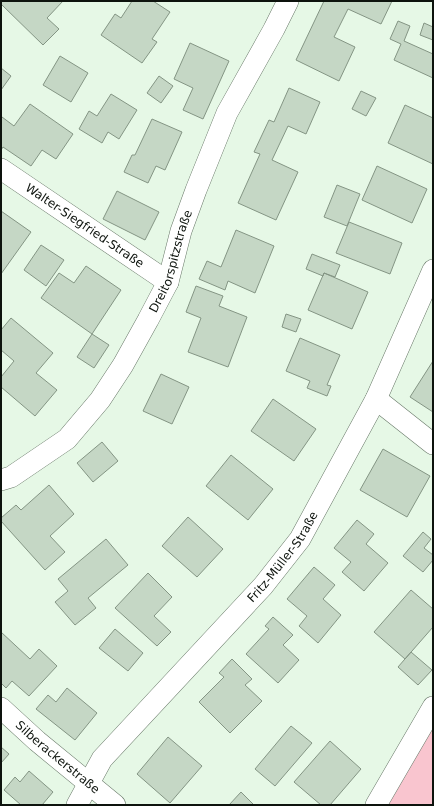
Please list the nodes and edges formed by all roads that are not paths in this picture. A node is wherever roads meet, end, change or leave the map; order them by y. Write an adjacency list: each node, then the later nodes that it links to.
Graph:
1 (288, 1): 4 (street, Dreitorspitzstraße)
2 (1, 169): 4 (street, Walter-Siegfried-Straße)
3 (433, 270): 5 (street, Fritz-Müller-Straße)
4 (168, 282): 7 (street, Dreitorspitzstraße)
5 (376, 399): 6 (street); 10 (street, Fritz-Müller-Straße)
6 (433, 444)
7 (1, 480)
8 (433, 707): 13 (street)
9 (1, 708): 10 (street, Silberackerstraße)
10 (89, 784): 11 (street, Fritz-Müller-Straße); 12 (street, Silberackerstraße)
11 (77, 805)
12 (115, 805)
13 (376, 805)

